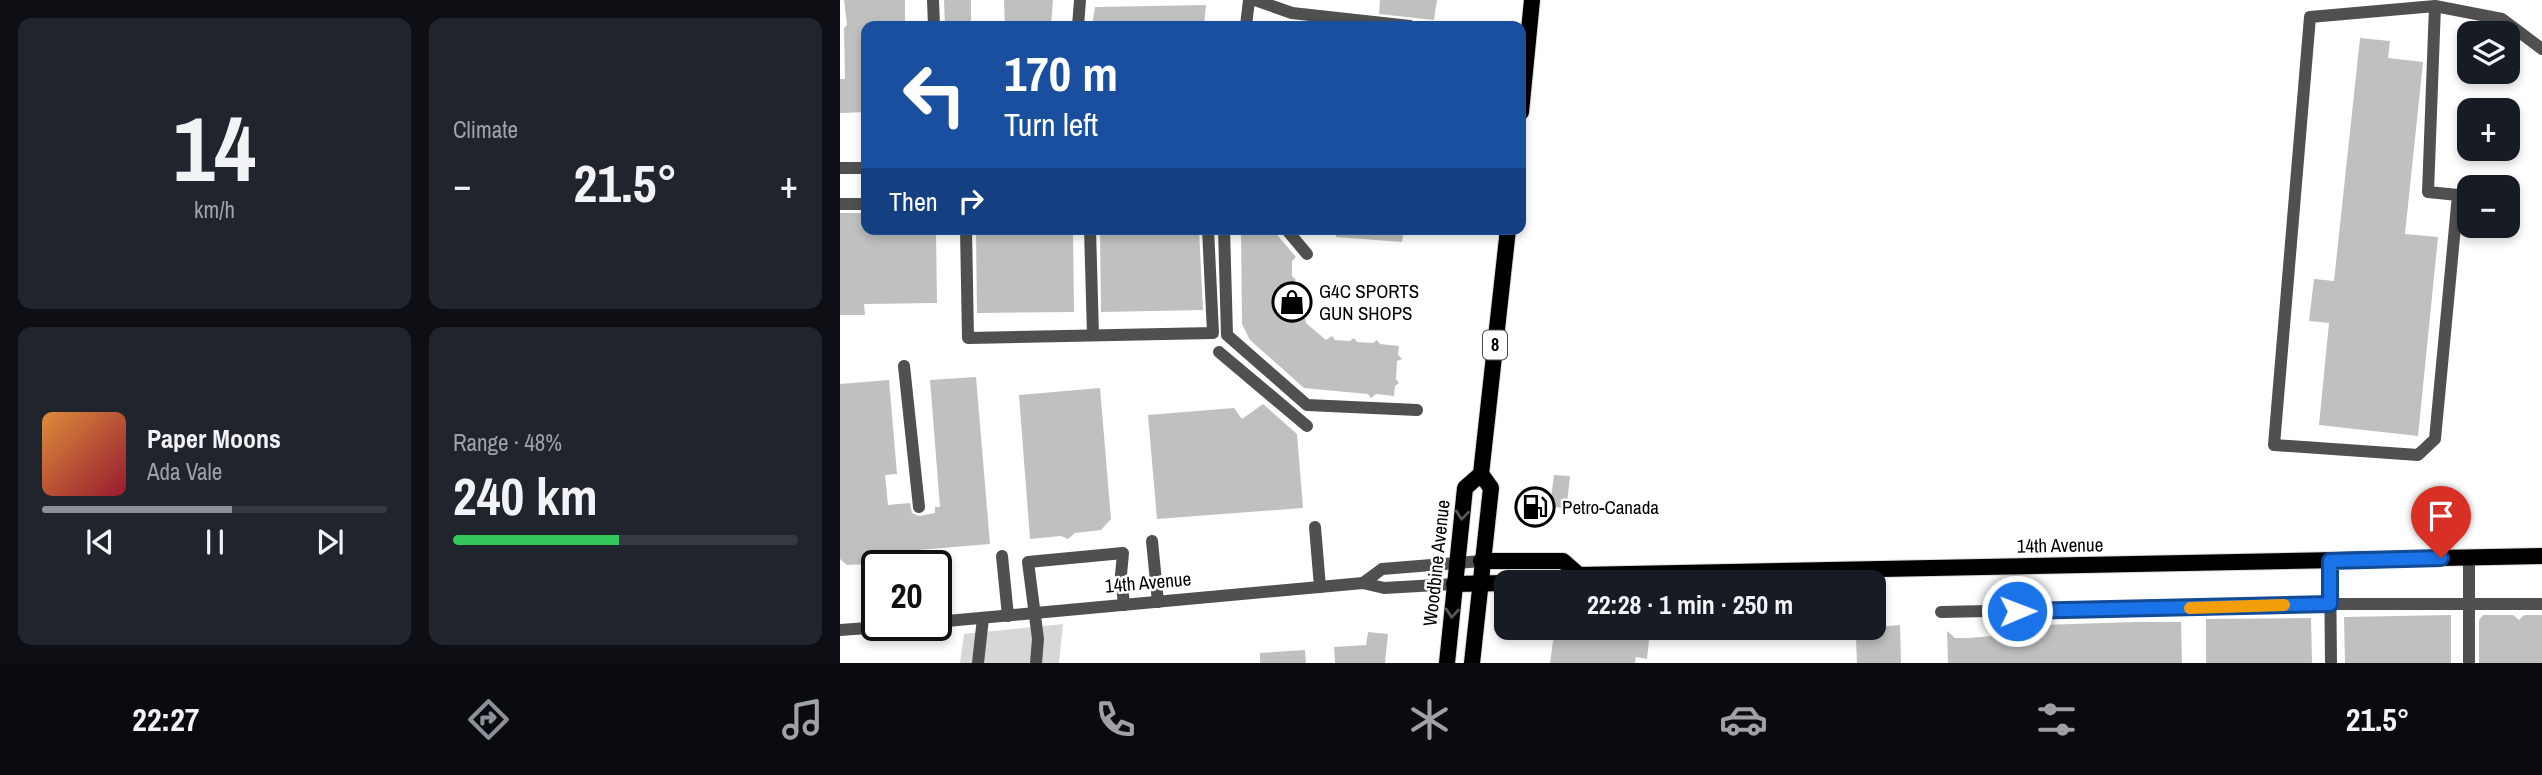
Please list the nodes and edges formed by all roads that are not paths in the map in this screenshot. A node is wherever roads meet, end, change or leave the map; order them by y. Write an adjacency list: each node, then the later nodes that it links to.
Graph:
1 (926, 0): 8 (street)
2 (933, 0): 9 (street)
3 (1080, 0): 10 (street)
4 (1249, 0): 11 (street)
5 (1255, 0): 12 (street)
6 (1532, 0): 14 (main road)
7 (2435, 6): 7 (street); 13 (street)
8 (926, 21)
9 (933, 21)
10 (1078, 21)
11 (1247, 21)
12 (1365, 21)
13 (2542, 49)
14 (1526, 61)
15 (840, 168): 16 (street)
16 (861, 168)
17 (840, 204): 18 (street)
18 (861, 204)
19 (966, 235): 26 (street)
20 (1090, 235): 26 (street)
21 (1208, 235): 26 (street)
22 (1224, 235): 29 (street)
23 (1291, 235): 25 (street)
24 (1507, 235): 31 (main road, Woodbine Avenue / 8)
25 (1307, 254)
26 (1093, 335)
27 (1219, 352): 30 (street)
28 (904, 366): 32 (street)
29 (1418, 410)
30 (1307, 426)
31 (1481, 474): 38 (main road, Woodbine Avenue / 8); 40 (main road, Woodbine Avenue / 8, one-way to 40)
32 (919, 507)
33 (1315, 527): 47 (street)
34 (1153, 541): 48 (street)
35 (1002, 556): 55 (street)
36 (2542, 556): 37 (main road, 14th Avenue)
37 (2469, 558): 39 (main road, 14th Avenue); 50 (street)
38 (1482, 561): 40 (street, 14th Avenue); 41 (main road, 14th Avenue); 46 (main road, Woodbine Avenue / 8)
39 (2330, 561): 42 (main road, 14th Avenue); 49 (street)
40 (1457, 563): 43 (street, 14th Avenue); 45 (main road, Woodbine Avenue / 8)
41 (1573, 570)
42 (1847, 570)
43 (1363, 583): 45 (street, 14th Avenue); 47 (street, 14th Avenue)
44 (1494, 583): 46 (main road, 14th Avenue)
45 (1454, 584): 46 (main road, 14th Avenue); 62 (main road, Woodbine Avenue / 8, one-way to 62)
46 (1479, 584): 63 (main road, Woodbine Avenue / 8)
47 (1320, 587): 48 (street, 14th Avenue)
48 (1158, 602): 52 (street, 14th Avenue)
49 (2330, 604): 50 (street); 53 (street); 64 (street)
50 (2468, 604): 51 (street); 65 (street)
51 (2542, 604)
52 (1124, 605): 54 (street, 14th Avenue); 54 (street)
53 (1941, 612)
54 (1033, 613): 55 (street, 14th Avenue); 61 (street)
55 (1008, 616): 56 (street, 14th Avenue)
56 (983, 618): 57 (street, 14th Avenue); 60 (street)
57 (952, 621)
58 (861, 628): 59 (street)
59 (840, 630)
60 (978, 663)
61 (1036, 663)
62 (1447, 663)
63 (1472, 663)
64 (2331, 663)
65 (2469, 663)

